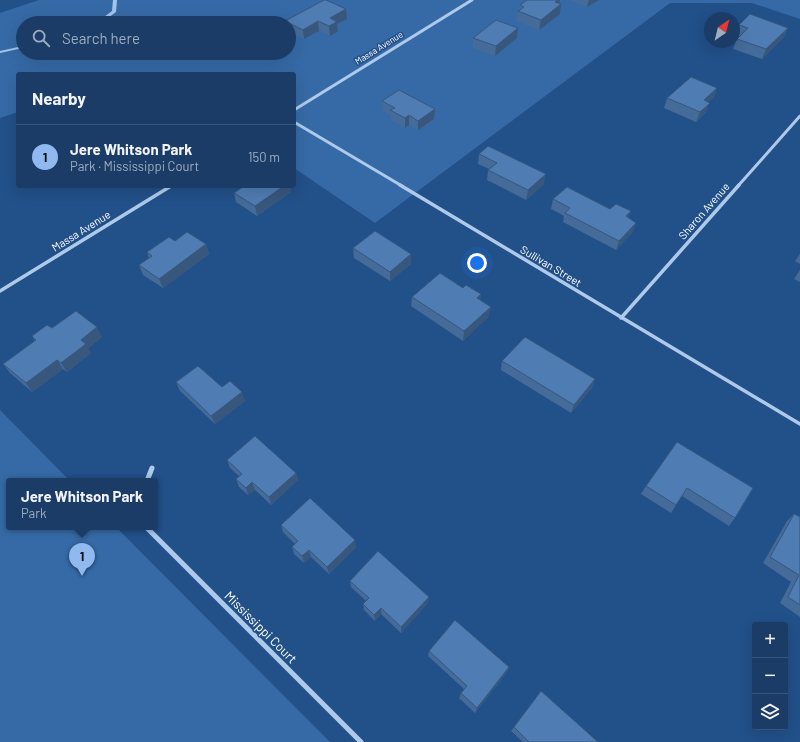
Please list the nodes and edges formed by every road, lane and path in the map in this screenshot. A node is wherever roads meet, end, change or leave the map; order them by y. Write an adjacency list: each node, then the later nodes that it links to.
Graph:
1 (472, 0): 2 (street, Massa Avenue)
2 (296, 109)
3 (800, 116): 7 (street, Sharon Avenue)
4 (296, 123): 7 (street, Sullivan Street)
5 (168, 188): 6 (street, Massa Avenue)
6 (0, 292)
7 (621, 318): 8 (street, Sullivan Street)
8 (800, 424)
9 (152, 468): 10 (street)
10 (148, 478)
11 (149, 530): 12 (street, Mississippi Court)
12 (361, 742)

